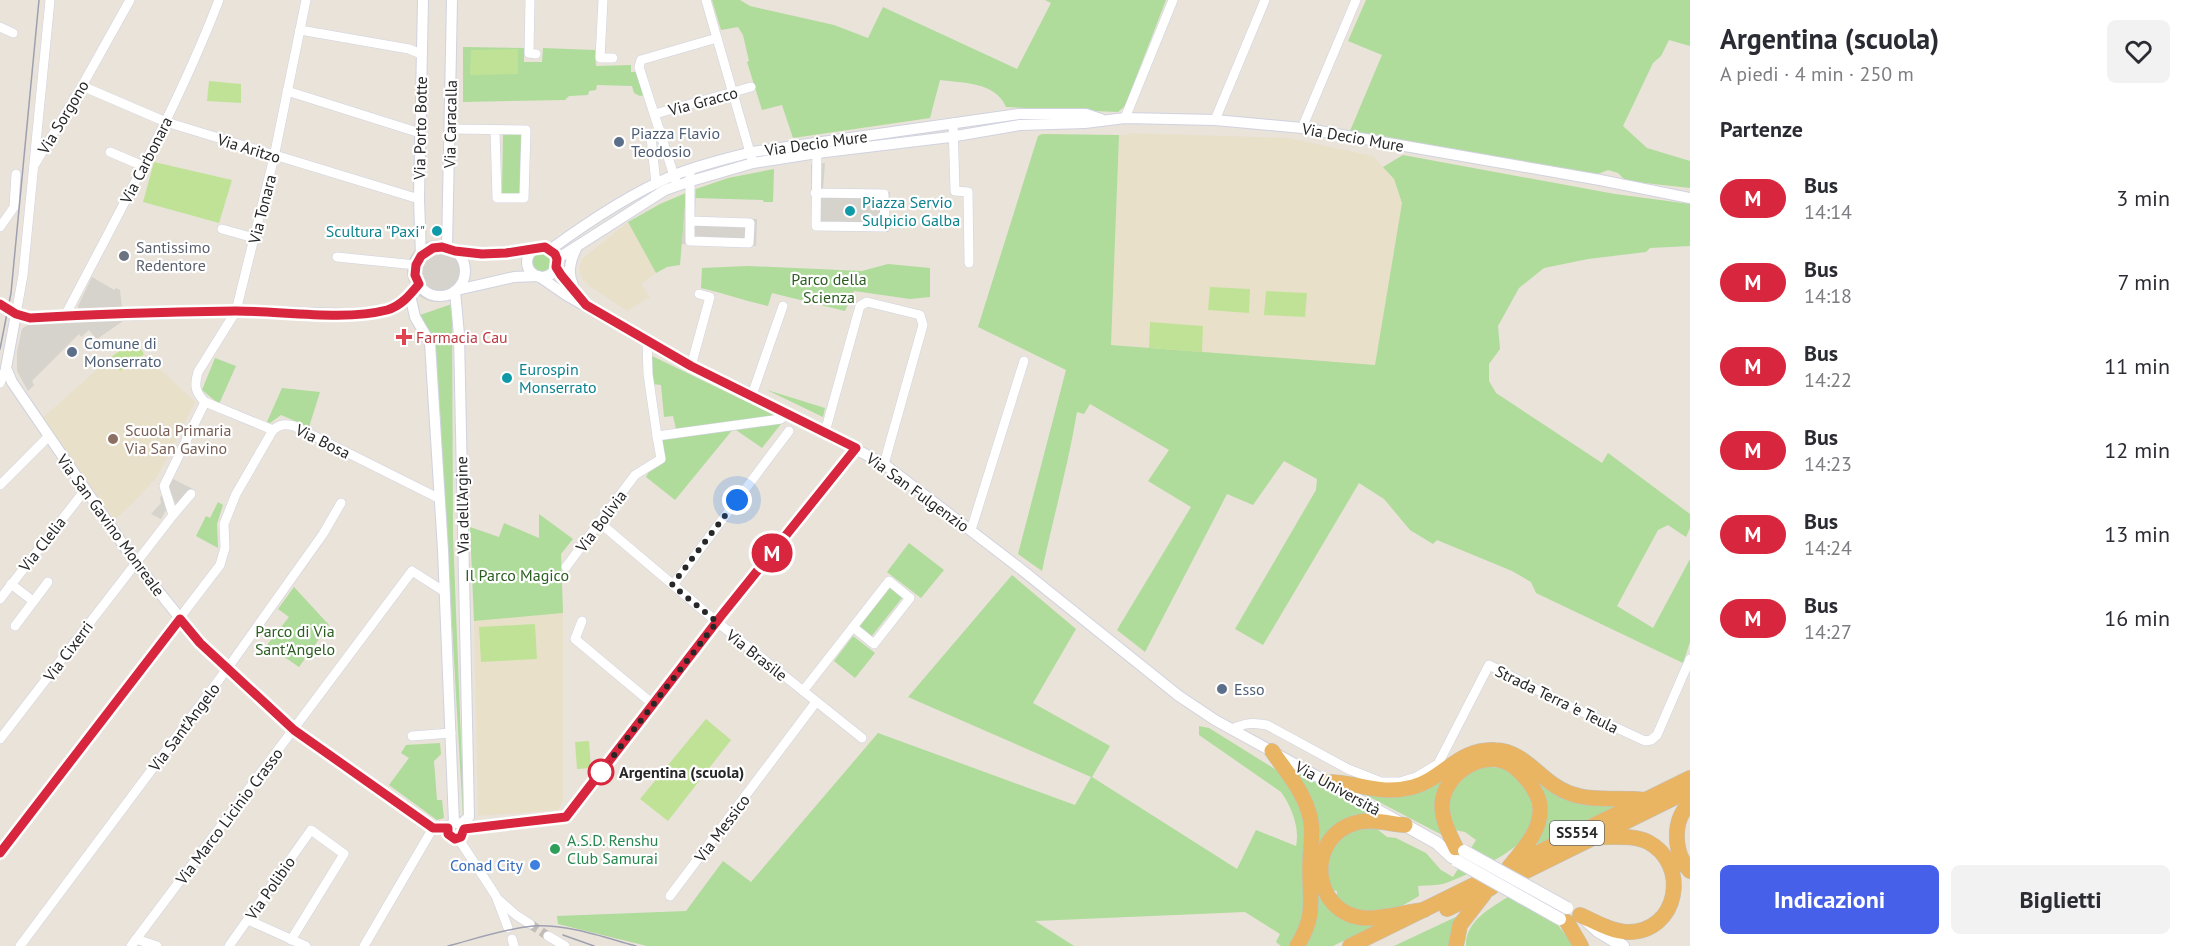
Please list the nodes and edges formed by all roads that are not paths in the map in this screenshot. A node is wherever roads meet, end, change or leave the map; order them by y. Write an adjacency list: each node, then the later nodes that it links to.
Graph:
1 (50, 0): 40 (street)
2 (130, 0): 20 (street, Via Sorgono)
3 (219, 0): 28 (street, Via Carbonara)
4 (306, 0): 14 (street, Via Tonara)
5 (423, 0): 17 (street, Via Porto Botte)
6 (452, 0): 31 (street, Via Caracalla)
7 (530, 0): 18 (street)
8 (603, 0): 19 (street)
9 (706, 0): 16 (street)
10 (1173, 0): 25 (street)
11 (1265, 0): 27 (street)
12 (1356, 0): 30 (street)
13 (0, 27): 15 (street)
14 (300, 30): 17 (street); 22 (street, Via Tonara)
15 (13, 33)
16 (717, 38): 23 (street); 24 (street)
17 (421, 54): 34 (street, Via Porto Botte)
18 (536, 54)
19 (613, 58)
20 (82, 86): 28 (street, Via Aritzo); 40 (street, Via Sorgono)
21 (751, 87): 23 (street, Via Gracco)
22 (287, 91): 34 (street); 38 (street, Via Tonara)
23 (734, 93): 24 (street, Via Gracco); 39 (street)
24 (655, 114): 33 (street)
25 (1125, 118): 26 (street, Via Decio Mure); 27 (street, Via Decio Mure)
26 (1104, 120): 29 (street, Via Decio Mure); 35 (street, Via Decio Mure)
27 (1215, 120): 30 (street, Via Decio Mure)
28 (166, 122): 38 (street, Via Aritzo); 41 (street, Via Carbonara)
29 (953, 123): 35 (street); 36 (street, Via Decio Mure)
30 (1302, 128): 47 (street, Via Decio Mure)
31 (450, 129): 32 (street); 54 (street, Via Caracalla)
32 (495, 130): 32 (street)
33 (660, 130): 44 (street); 45 (street)
34 (420, 133): 48 (street, Via Porto Botte)
35 (953, 136): 36 (street, Via Decio Mure); 59 (street)
36 (817, 148): 39 (street, Via Decio Mure); 46 (street)
37 (110, 152): 41 (street)
38 (274, 156): 48 (street, Via Aritzo); 52 (street, Via Tonara)
39 (753, 158): 43 (street, Via Decio Mure)
40 (34, 166): 70 (street, Via Sorgono)
41 (143, 166): 71 (street, Via Carbonara)
42 (16, 174): 50 (street)
43 (690, 176): 44 (street, Via Decio Mure); 49 (street)
44 (676, 181): 45 (street, Via Decio Mure); 55 (street, Via Decio Mure)
45 (656, 184): 53 (street, Via Decio Mure)
46 (815, 193): 46 (street)
47 (1690, 198)
48 (419, 199): 57 (street, Via Porto Botte)
49 (690, 221): 49 (street)
50 (0, 227)
51 (222, 229): 52 (street)
52 (254, 238): 69 (street, Via Tonara)
53 (545, 248): 54 (street); 58 (street); 60 (street)
54 (451, 249): 57 (street); 62 (street)
55 (576, 249): 58 (street, Via Decio Mure); 63 (street)
56 (337, 257): 57 (street)
57 (418, 260): 61 (street)
58 (557, 263): 60 (street); 63 (street, Via San Fulgenzio)
59 (969, 263)
60 (539, 276): 62 (street); 67 (street, Via San Fulgenzio)
61 (419, 284): 62 (street); 65 (street)
62 (456, 291): 128 (street, Via dell'Argine)
63 (577, 293): 67 (street, Via San Fulgenzio)
64 (699, 294): 74 (street)
65 (410, 295): 69 (street); 90 (street, Via dell'Argine)
66 (0, 304): 70 (street)
67 (586, 305): 72 (street, Via San Fulgenzio)
68 (783, 306): 77 (street)
69 (236, 311): 71 (street); 78 (street, Via Tonara)
70 (16, 314): 71 (street); 75 (street)
71 (65, 316)
72 (647, 342): 74 (street, Via San Fulgenzio); 83 (street)
73 (1024, 361): 94 (street)
74 (691, 366): 77 (street, Via San Fulgenzio)
75 (6, 368): 76 (street); 84 (street, Via San Gavino Monreale)
76 (0, 382)
77 (752, 395): 79 (street, Via San Fulgenzio)
78 (205, 402): 80 (street, Via Bosa); 92 (street)
79 (786, 412): 82 (street, Via San Fulgenzio); 83 (street)
80 (273, 430): 90 (street, Via Bosa); 103 (street)
81 (789, 431): 99 (street)
82 (825, 432): 85 (street, Via San Fulgenzio); 86 (street)
83 (657, 436): 93 (street, Via Bolivia)
84 (48, 437): 87 (street); 88 (street, Via San Gavino Monreale)
85 (856, 448): 86 (street, Via San Fulgenzio); 105 (street)
86 (884, 464): 94 (street, Via San Fulgenzio)
87 (0, 485)
88 (85, 490): 95 (street, Via San Gavino Monreale); 98 (street, Via Clelia)
89 (191, 494): 92 (street, Via Cixerri)
90 (440, 499): 100 (street, Via dell'Argine)
91 (341, 503): 109 (street, Via Sant'Angelo)
92 (173, 515): 95 (street, Via Cixerri)
93 (600, 523): 96 (street, Via Bolivia); 99 (street, Via Brasile)
94 (971, 530): 113 (street, Via San Fulgenzio)
95 (135, 562): 103 (street, Via San Gavino Monreale); 119 (street, Via Cixerri)
96 (566, 567)
97 (48, 582): 102 (street)
98 (11, 584): 101 (street, Via Clelia); 102 (street)
99 (672, 585): 105 (street, Via Brasile)
100 (445, 592): 114 (street, Via Marco Licinio Crasso); 116 (street, Via dell'Argine)
101 (0, 599)
102 (33, 601): 106 (street)
103 (180, 619): 109 (street, Via San Gavino Monreale); 130 (street)
104 (582, 621): 112 (street)
105 (717, 622): 110 (street, Via Brasile); 112 (street)
106 (15, 626)
107 (853, 627): 107 (street); 110 (street)
108 (1690, 659): 115 (street, Strada Terra 'e Teula)
109 (227, 669): 114 (street, Via San Gavino Monreale); 145 (street, Via Sant'Angelo)
110 (803, 691): 111 (street, Via Brasile)
111 (816, 702): 118 (street, Via Brasile); 136 (street, Via Messico)
112 (654, 705): 128 (street)
113 (1221, 723): 115 (street, Via Università)
114 (294, 730): 127 (street, Via San Gavino Monreale); 144 (street, Via Marco Licinio Crasso)
115 (1236, 730): 120 (street, Via Università)
116 (451, 733): 117 (street); 128 (street, Via dell'Argine)
117 (412, 736)
118 (862, 738)
119 (0, 740)
120 (1272, 751): 122 (street, Via Università); 151 (highway)
121 (1690, 778): 124 (highway, SS554)
122 (1328, 782): 124 (highway); 126 (street, Via Università)
123 (1690, 790): 129 (highway, SS554)
124 (1646, 800): 132 (highway, SS554)
125 (1690, 803): 133 (highway)
126 (1405, 825): 131 (main road, Via Università); 137 (highway)
127 (433, 828): 128 (street); 149 (street)
128 (457, 828): 135 (street)
129 (1593, 837): 132 (highway, SS554); 138 (highway)
130 (0, 853)
131 (1457, 853): 132 (highway); 138 (main road, Via Università, bridge)
132 (1513, 869)
133 (1690, 871)
134 (1486, 887): 137 (highway); 153 (highway); 154 (highway)
135 (496, 896): 140 (street); 141 (street)
136 (670, 896)
137 (1424, 910): 152 (highway)
138 (1568, 916): 155 (highway); 156 (main road, Via Università)
139 (248, 920): 143 (street); 143 (street, Via Polibio); 147 (street, Via Polibio)
140 (530, 924)
141 (508, 928)
142 (548, 936): 150 (street)
143 (291, 940): 148 (street)
144 (133, 943): 146 (street)
145 (20, 946)
146 (157, 946)
147 (230, 946)
148 (306, 946)
149 (364, 946)
150 (565, 946)
151 (1296, 946)
152 (1350, 946)
153 (1371, 946)
154 (1456, 946)
155 (1581, 946)
156 (1623, 946)

